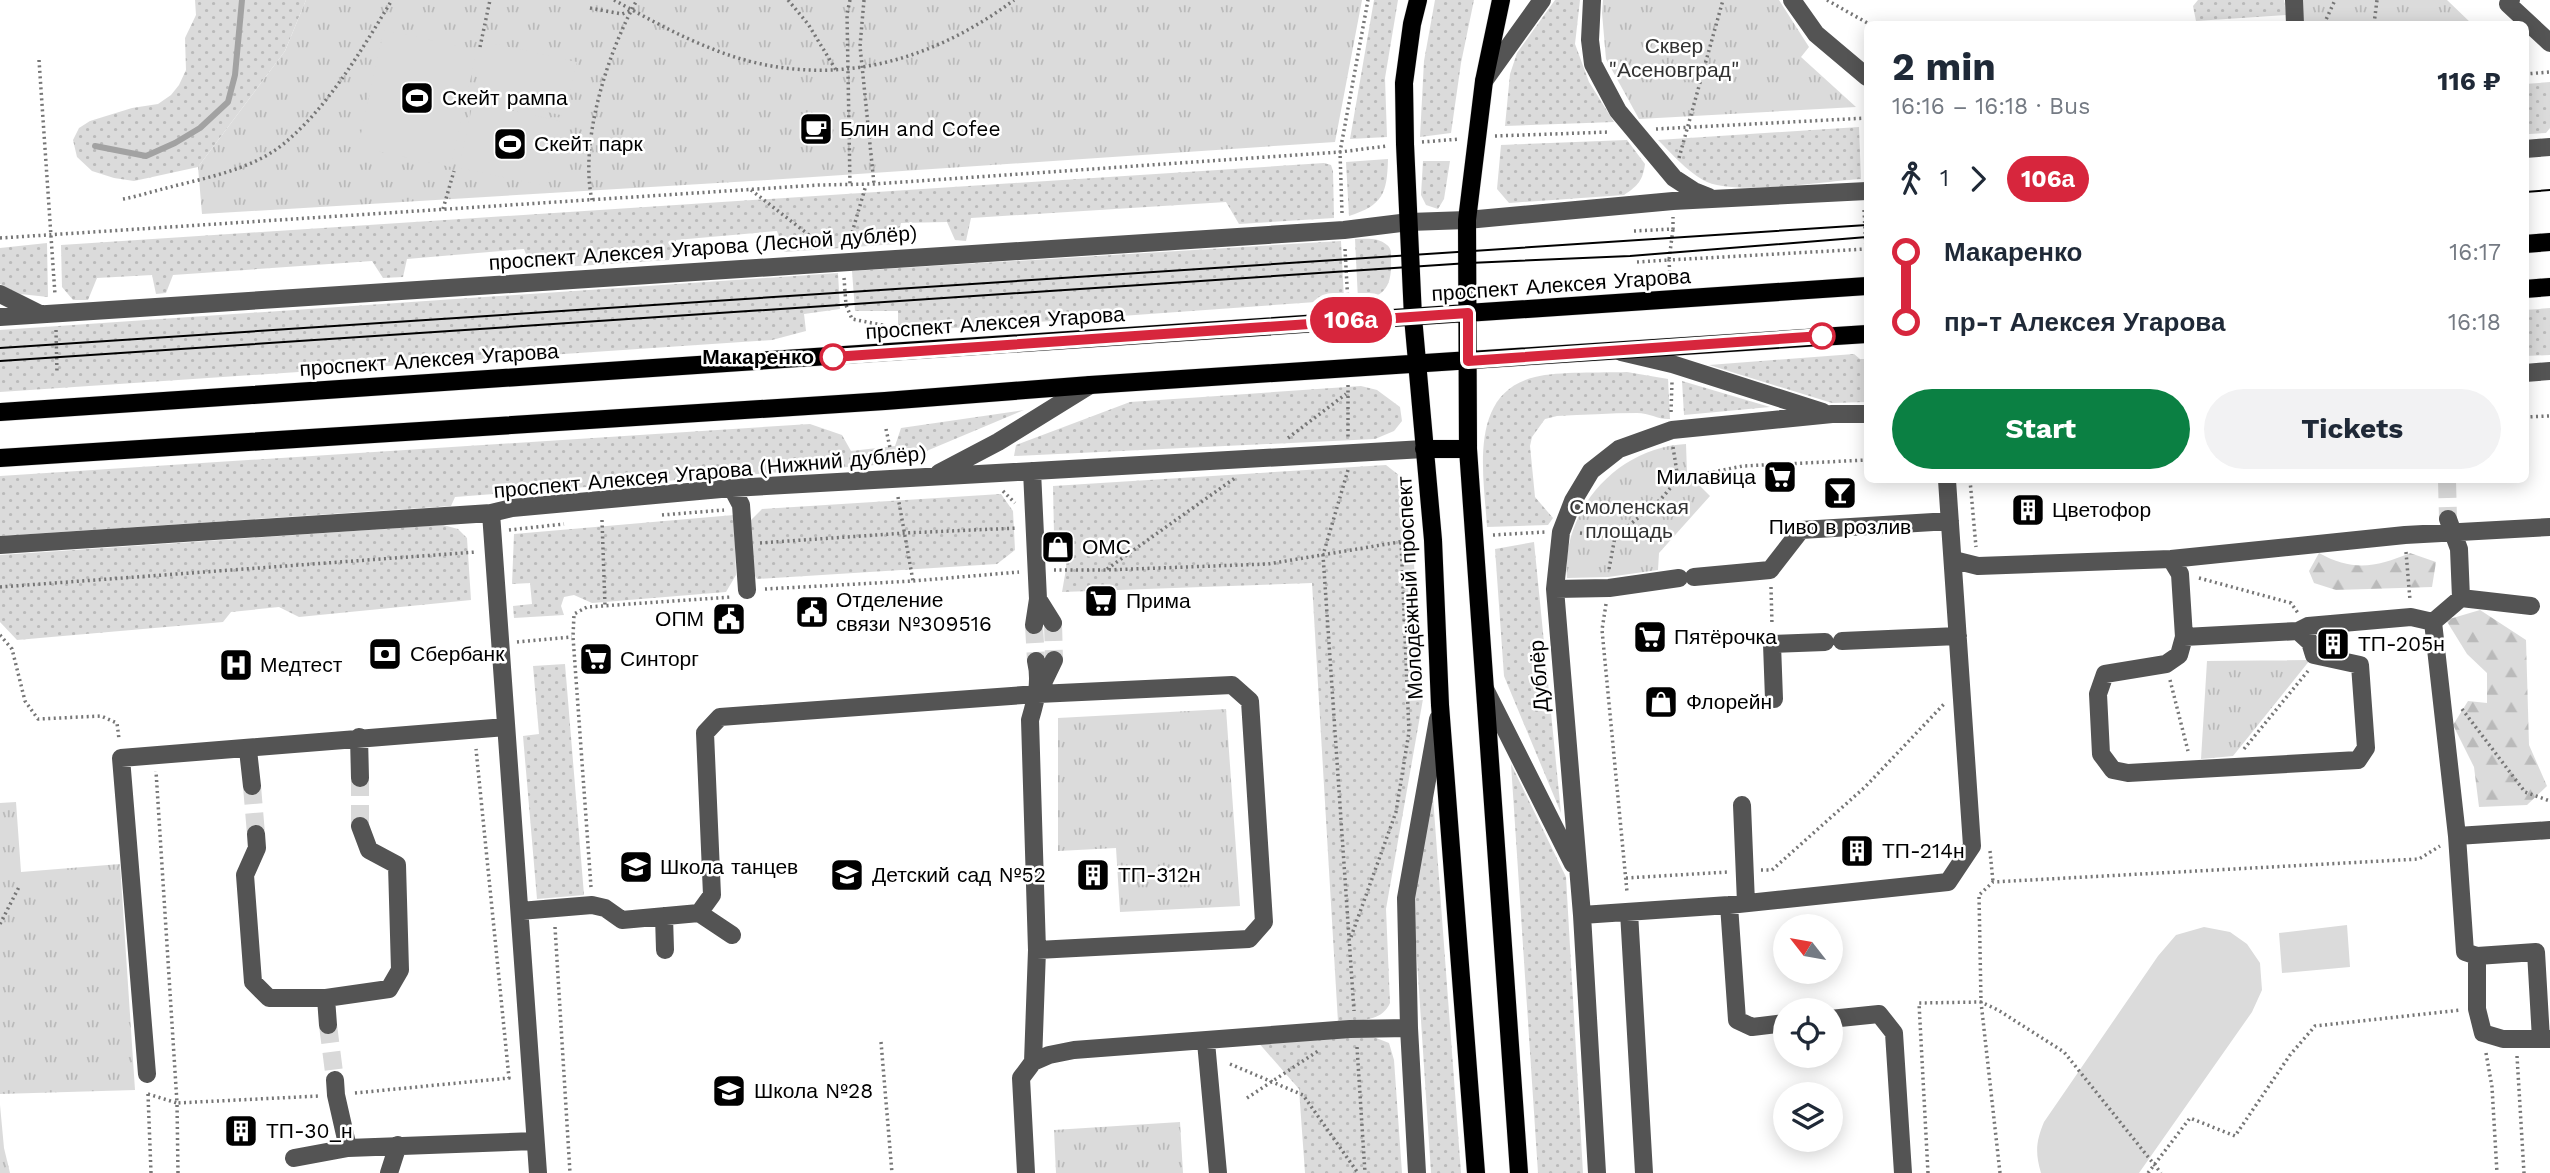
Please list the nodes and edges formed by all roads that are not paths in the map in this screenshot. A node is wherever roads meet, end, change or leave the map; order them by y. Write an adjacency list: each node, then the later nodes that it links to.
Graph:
1 (1418, 0): 19 (main road, Молодёжный проспект)
2 (1501, 0): 13 (main road)
3 (1542, 0): 13 (street)
4 (1591, 0): 17 (street)
5 (1792, 0): 12 (street)
6 (2294, 0): 8 (street)
7 (2511, 0): 9 (street)
8 (2295, 21)
9 (2526, 21)
10 (2529, 24): 11 (street)
11 (2550, 43)
12 (1864, 74)
13 (1484, 81): 18 (main road)
14 (2550, 147): 15 (street)
15 (2529, 149)
16 (1864, 191): 17 (street, проспект Алексея Угарова (Лесной дублёр))
17 (1716, 199): 18 (street, проспект Алексея Угарова (Лесной дублёр))
18 (1467, 220): 19 (street, проспект Алексея Угарова (Лесной дублёр)); 26 (main road)
19 (1409, 222): 27 (street, проспект Алексея Угарова (Лесной дублёр)); 29 (main road, Молодёжный проспект)
20 (2550, 242): 21 (main road)
21 (2529, 244)
22 (1864, 286): 26 (main road, проспект Алексея Угарова)
23 (2550, 287): 24 (main road)
24 (2529, 289)
25 (0, 294): 27 (street)
26 (1468, 313): 29 (main road, проспект Алексея Угарова); 32 (main road)
27 (40, 314): 28 (street, проспект Алексея Угарова (Лесной дублёр))
28 (0, 317)
29 (1413, 317): 33 (main road, Молодёжный проспект); 37 (main road, проспект Алексея Угарова)
30 (1864, 334): 31 (main road)
31 (1611, 350): 32 (main road); 38 (street)
32 (1468, 361): 33 (main road); 41 (main road)
33 (1418, 363): 36 (main road); 40 (main road, Молодёжный проспект)
34 (2550, 371): 35 (street)
35 (2529, 373)
36 (1090, 385): 42 (main road); 44 (street)
37 (0, 412)
38 (1832, 414): 39 (street, Дублёр); 54 (street, Дублёр)
39 (1864, 414)
40 (1424, 449): 41 (main road); 43 (street, проспект Алексея Угарова (Нижний дублёр)); 69 (main road, Молодёжный проспект)
41 (1468, 449): 66 (main road)
42 (0, 458)
43 (1032, 471): 44 (street, проспект Алексея Угарова (Нижний дублёр)); 57 (street)
44 (933, 476): 46 (street, проспект Алексея Угарова (Нижний дублёр))
45 (1947, 483): 48 (street)
46 (732, 488): 47 (street, проспект Алексея Угарова (Нижний дублёр)); 55 (street)
47 (491, 513): 51 (street, проспект Алексея Угарова (Нижний дублёр)); 70 (street)
48 (1950, 521): 52 (street); 54 (street)
49 (2450, 525): 50 (street); 53 (street); 56 (street)
50 (2550, 527)
51 (0, 545)
52 (1954, 559): 53 (street); 63 (street)
53 (2175, 566): 64 (street)
54 (1555, 589): 80 (street, Дублёр)
55 (747, 590)
56 (2461, 598): 58 (street); 59 (street)
57 (1038, 599): 60 (street); 61 (street)
58 (2531, 606)
59 (2433, 622): 62 (street); 79 (street)
60 (1053, 623)
61 (1034, 625)
62 (2303, 629): 64 (street); 64 (street)
63 (1958, 636): 68 (street); 81 (street)
64 (2184, 637)
65 (1045, 660): 67 (street)
66 (1484, 687): 80 (street); 112 (main road)
67 (1038, 694): 84 (street); 89 (street); 89 (street)
68 (1774, 699)
69 (1440, 705): 96 (street); 111 (main road, Молодёжный проспект)
70 (506, 727): 71 (street); 82 (street)
71 (359, 737): 72 (street); 73 (street)
72 (248, 750): 74 (street); 100 (street)
73 (360, 778)
74 (252, 786)
75 (1742, 805): 81 (street)
76 (360, 826): 92 (street)
77 (2550, 830): 79 (street)
78 (256, 834): 92 (street)
79 (2457, 836): 91 (street)
80 (1577, 874): 85 (street, Дублёр)
81 (1737, 904): 83 (street); 94 (street)
82 (520, 911): 86 (street); 102 (street)
83 (1629, 912): 85 (street); 114 (street)
84 (699, 913): 86 (street); 87 (street)
85 (1582, 915): 113 (street, Дублёр)
86 (664, 916): 88 (street)
87 (732, 935)
88 (665, 950)
89 (1037, 950): 99 (street)
90 (2543, 951): 91 (street); 97 (street)
91 (2477, 956): 97 (street)
92 (327, 998): 95 (street)
93 (1843, 1018): 115 (street)
94 (1773, 1024)
95 (328, 1025)
96 (1409, 1028): 98 (street); 110 (street)
97 (2545, 1039)
98 (1206, 1042): 99 (street); 109 (street)
99 (1033, 1062): 108 (street)
100 (147, 1074)
101 (335, 1088): 104 (street)
102 (535, 1141): 103 (street); 107 (street)
103 (398, 1145): 104 (street); 106 (street)
104 (348, 1148): 105 (street)
105 (295, 1158)
106 (389, 1173)
107 (538, 1173)
108 (1026, 1173)
109 (1218, 1173)
110 (1417, 1173)
111 (1476, 1173)
112 (1519, 1173)
113 (1597, 1173)
114 (1644, 1173)
115 (1903, 1173)

